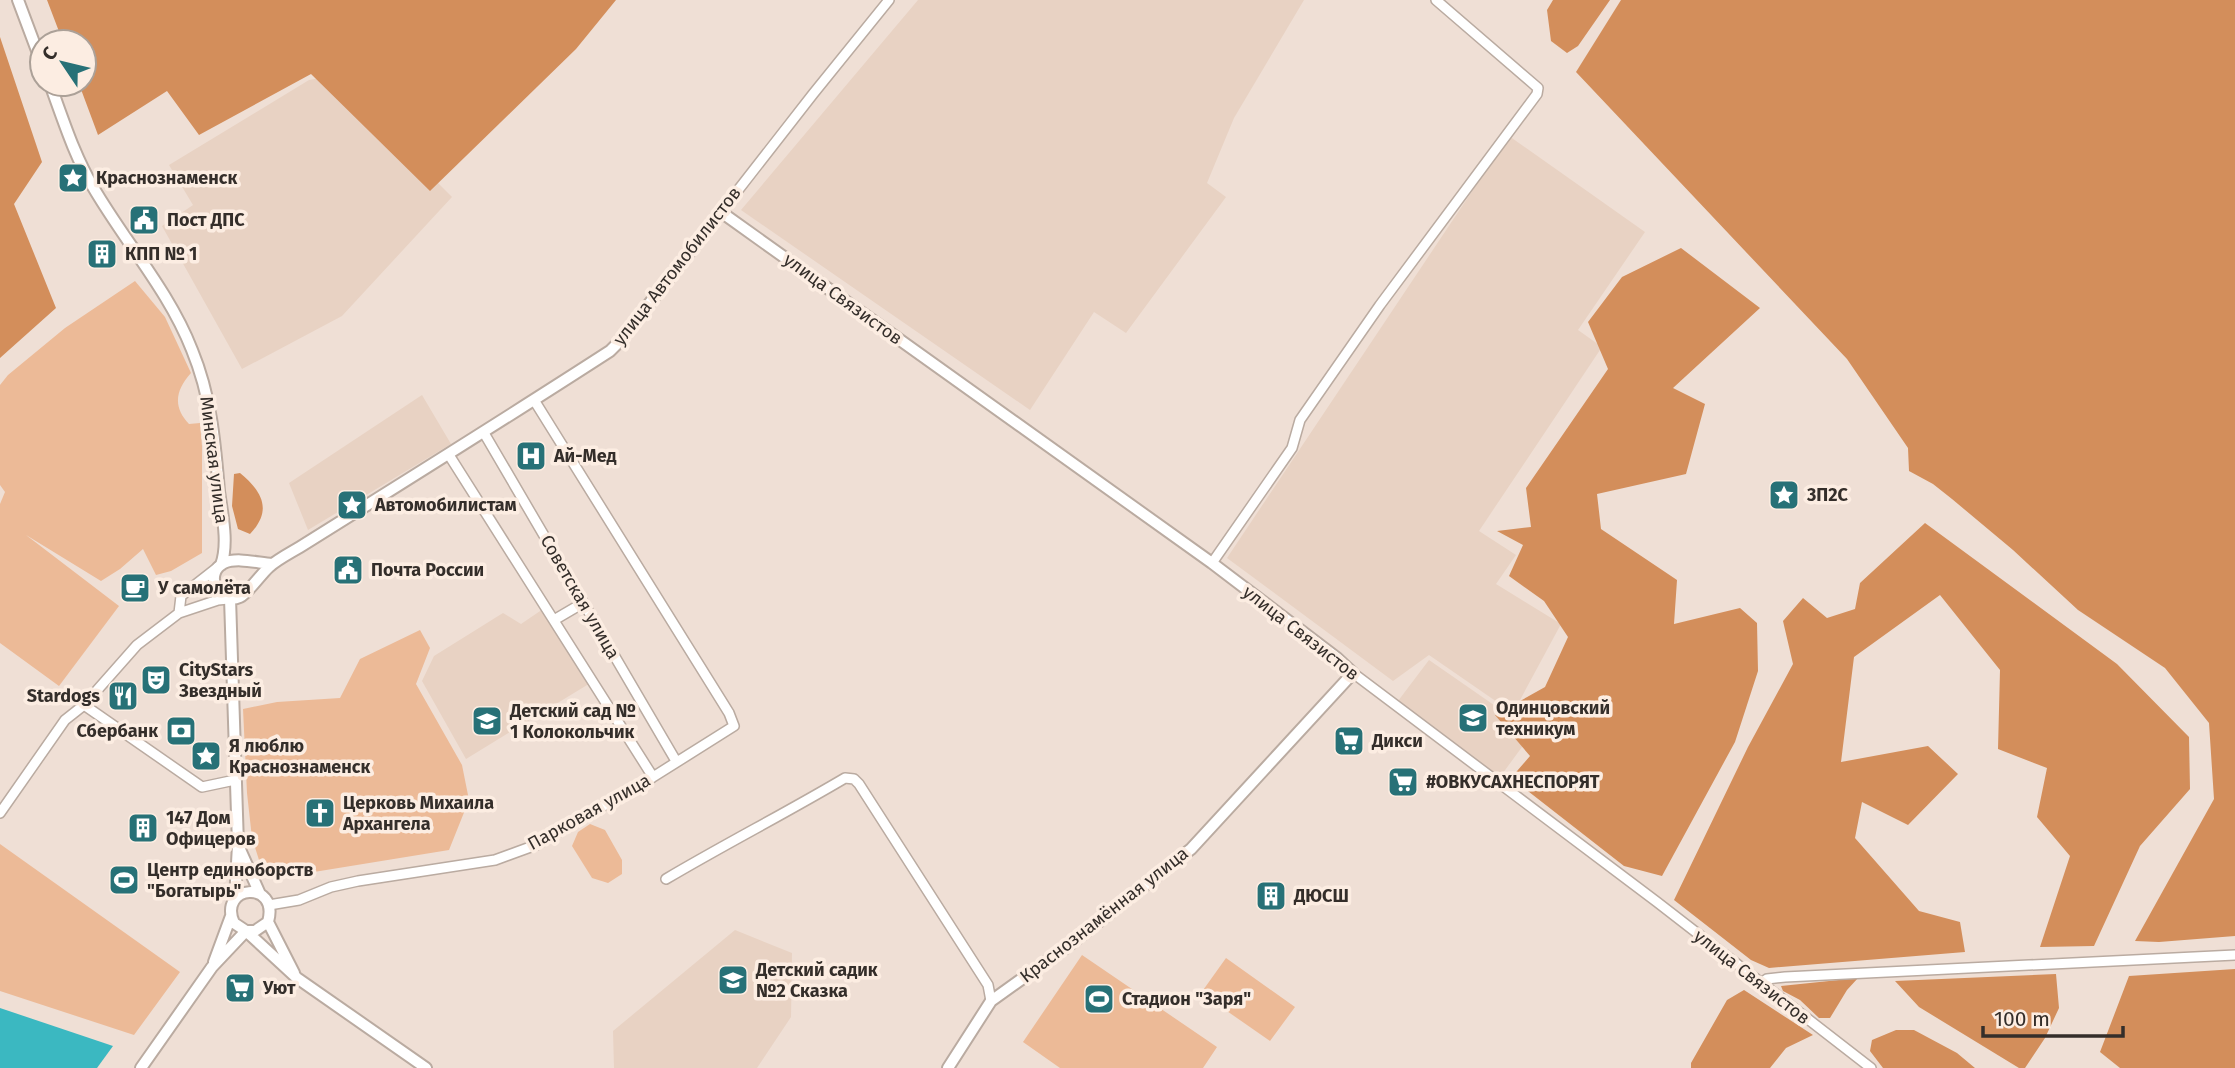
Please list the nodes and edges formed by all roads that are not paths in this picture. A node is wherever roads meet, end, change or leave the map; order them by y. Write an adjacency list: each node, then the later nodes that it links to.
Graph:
1 (18, 0): 4 (street)
2 (889, 0): 6 (street, улица Автомобилистов)
3 (1436, 0): 11 (street)
4 (28, 28)
5 (55, 98): 10 (street, Минская улица)
6 (721, 212): 7 (street, улица Автомобилистов); 11 (street, улица Связистов)
7 (534, 400): 8 (street, улица Автомобилистов); 20 (street, Парковая улица)
8 (484, 433): 9 (street, улица Автомобилистов); 15 (street, Советская улица)
9 (449, 455): 12 (street, улица Автомобилистов); 17 (street)
10 (226, 563): 12 (street); 13 (street); 14 (street); 16 (street)
11 (1212, 563): 18 (street, улица Связистов)
12 (272, 564): 13 (street, улица Автомобилистов)
13 (249, 587): 14 (street)
14 (230, 598): 16 (street); 22 (street)
15 (583, 603): 17 (street); 20 (street, Советская улица)
16 (178, 613): 19 (street)
17 (554, 620): 21 (street)
18 (1353, 673): 35 (street, улица Связистов); 36 (street, Краснознамённая улица)
19 (84, 705): 22 (street); 23 (street)
20 (676, 761): 21 (street, Парковая улица)
21 (653, 777): 28 (street, Парковая улица)
22 (235, 780): 24 (street)
23 (0, 813)
24 (238, 845): 26 (street); 27 (street)
25 (666, 879): 36 (street)
26 (260, 894): 27 (street); 28 (street)
27 (235, 899): 29 (street)
28 (269, 905): 30 (street)
29 (231, 916): 31 (street); 33 (street)
30 (268, 922): 31 (street); 34 (street)
31 (246, 931): 33 (street); 34 (street)
32 (2235, 955): 35 (street)
33 (212, 967): 37 (street)
34 (297, 978): 38 (street)
35 (1760, 984): 40 (street, улица Связистов)
36 (991, 1001): 39 (street, Краснознамённая улица)
37 (141, 1068)
38 (426, 1068)
39 (948, 1068)
40 (1871, 1068)

